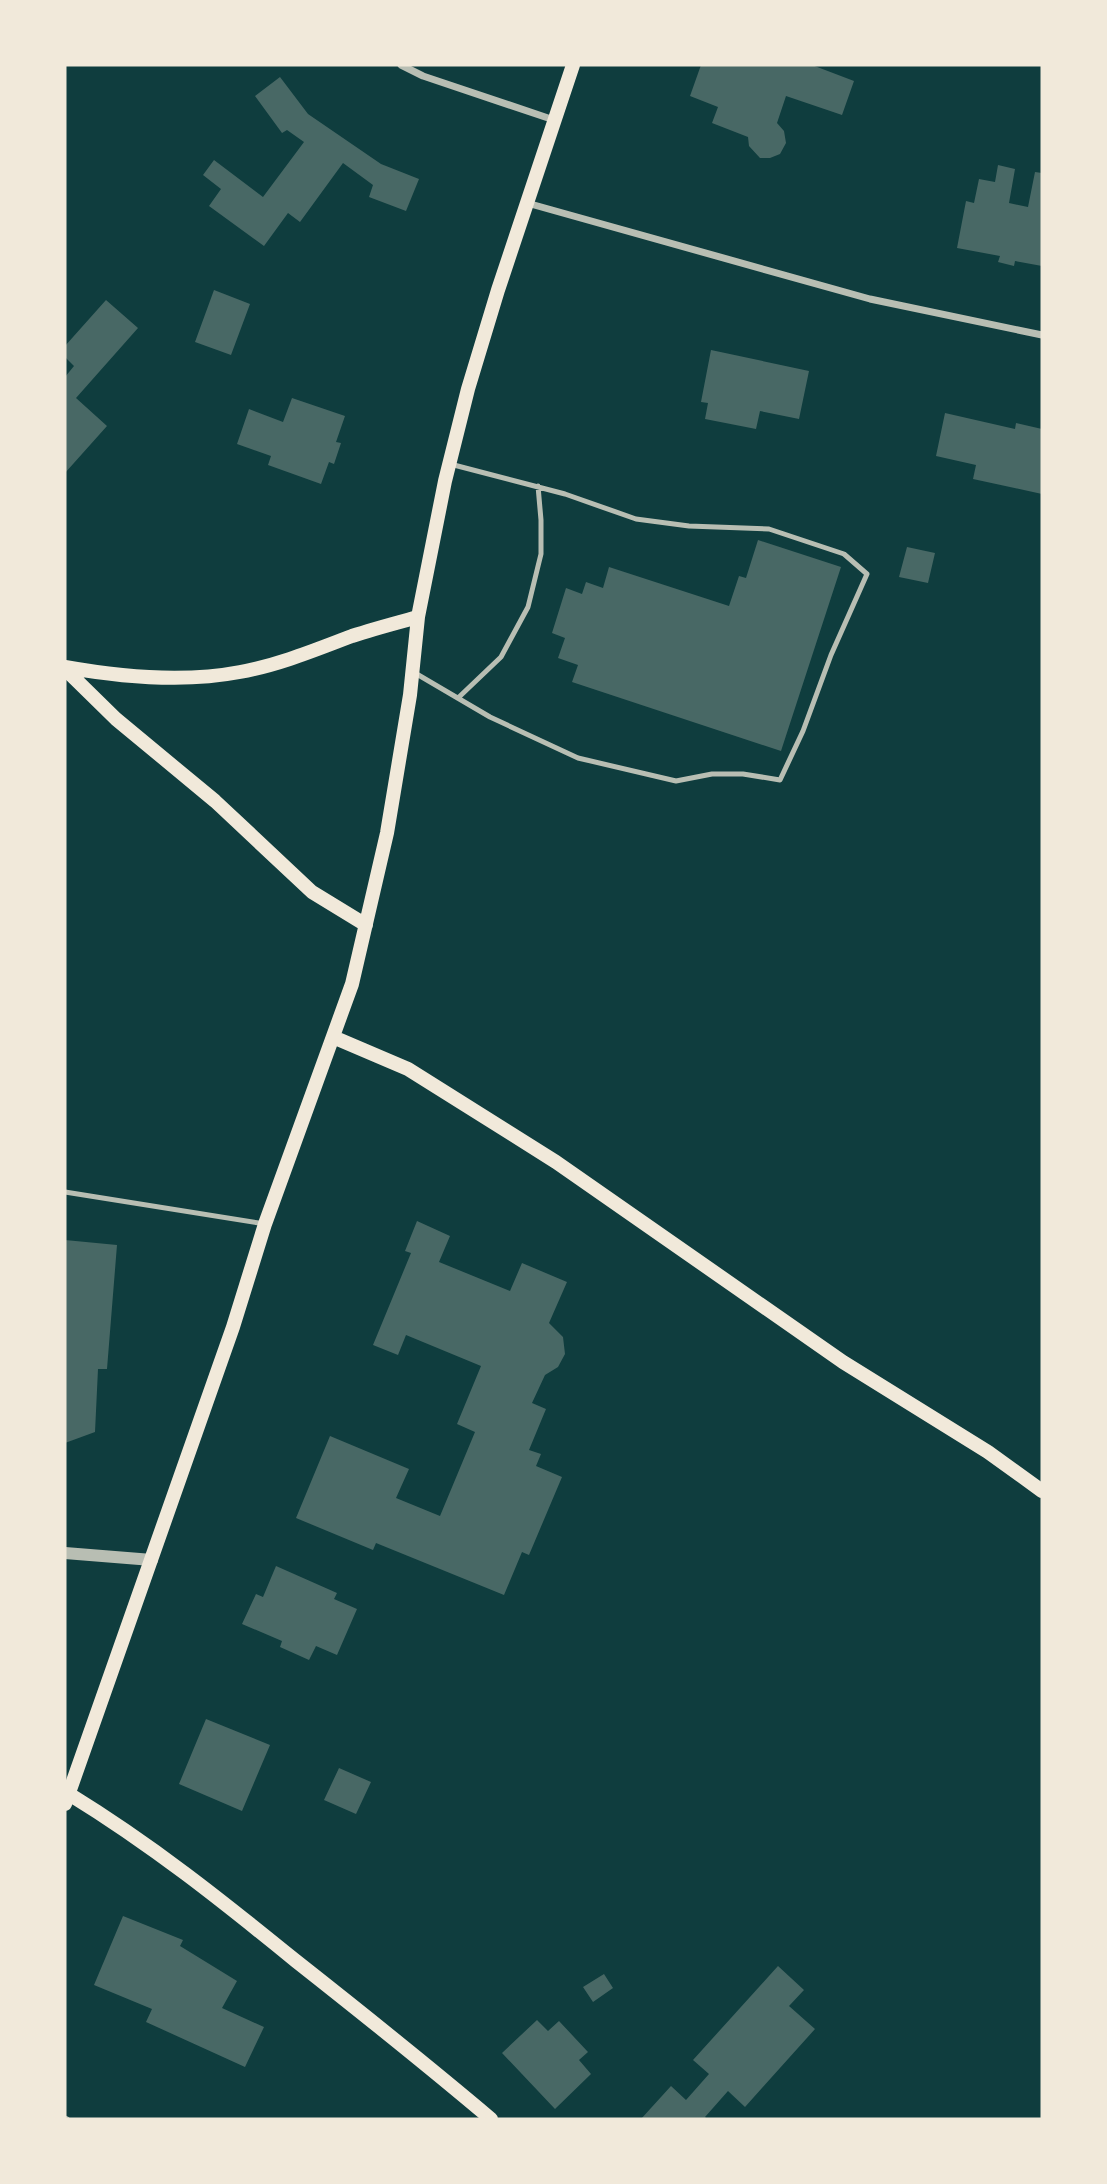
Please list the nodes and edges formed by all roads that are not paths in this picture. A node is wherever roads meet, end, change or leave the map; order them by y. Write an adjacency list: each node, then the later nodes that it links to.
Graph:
1 (401, 65): 3 (street)
2 (573, 65): 3 (main road)
3 (554, 120): 4 (main road)
4 (527, 203): 5 (street); 6 (main road)
5 (1042, 335)
6 (449, 463): 7 (lane); 8 (main road)
7 (538, 486): 11 (lane); 11 (lane)
8 (418, 617): 9 (main road); 10 (main road)
9 (65, 668): 12 (main road)
10 (412, 672): 11 (lane); 12 (main road)
11 (458, 698)
12 (366, 925): 13 (main road)
13 (333, 1037): 15 (main road); 16 (main road)
14 (65, 1192): 15 (lane)
15 (265, 1224): 18 (main road)
16 (1042, 1491)
17 (65, 1553): 18 (street)
18 (152, 1560): 19 (main road)
19 (67, 1799): 20 (main road)
20 (491, 2119)

